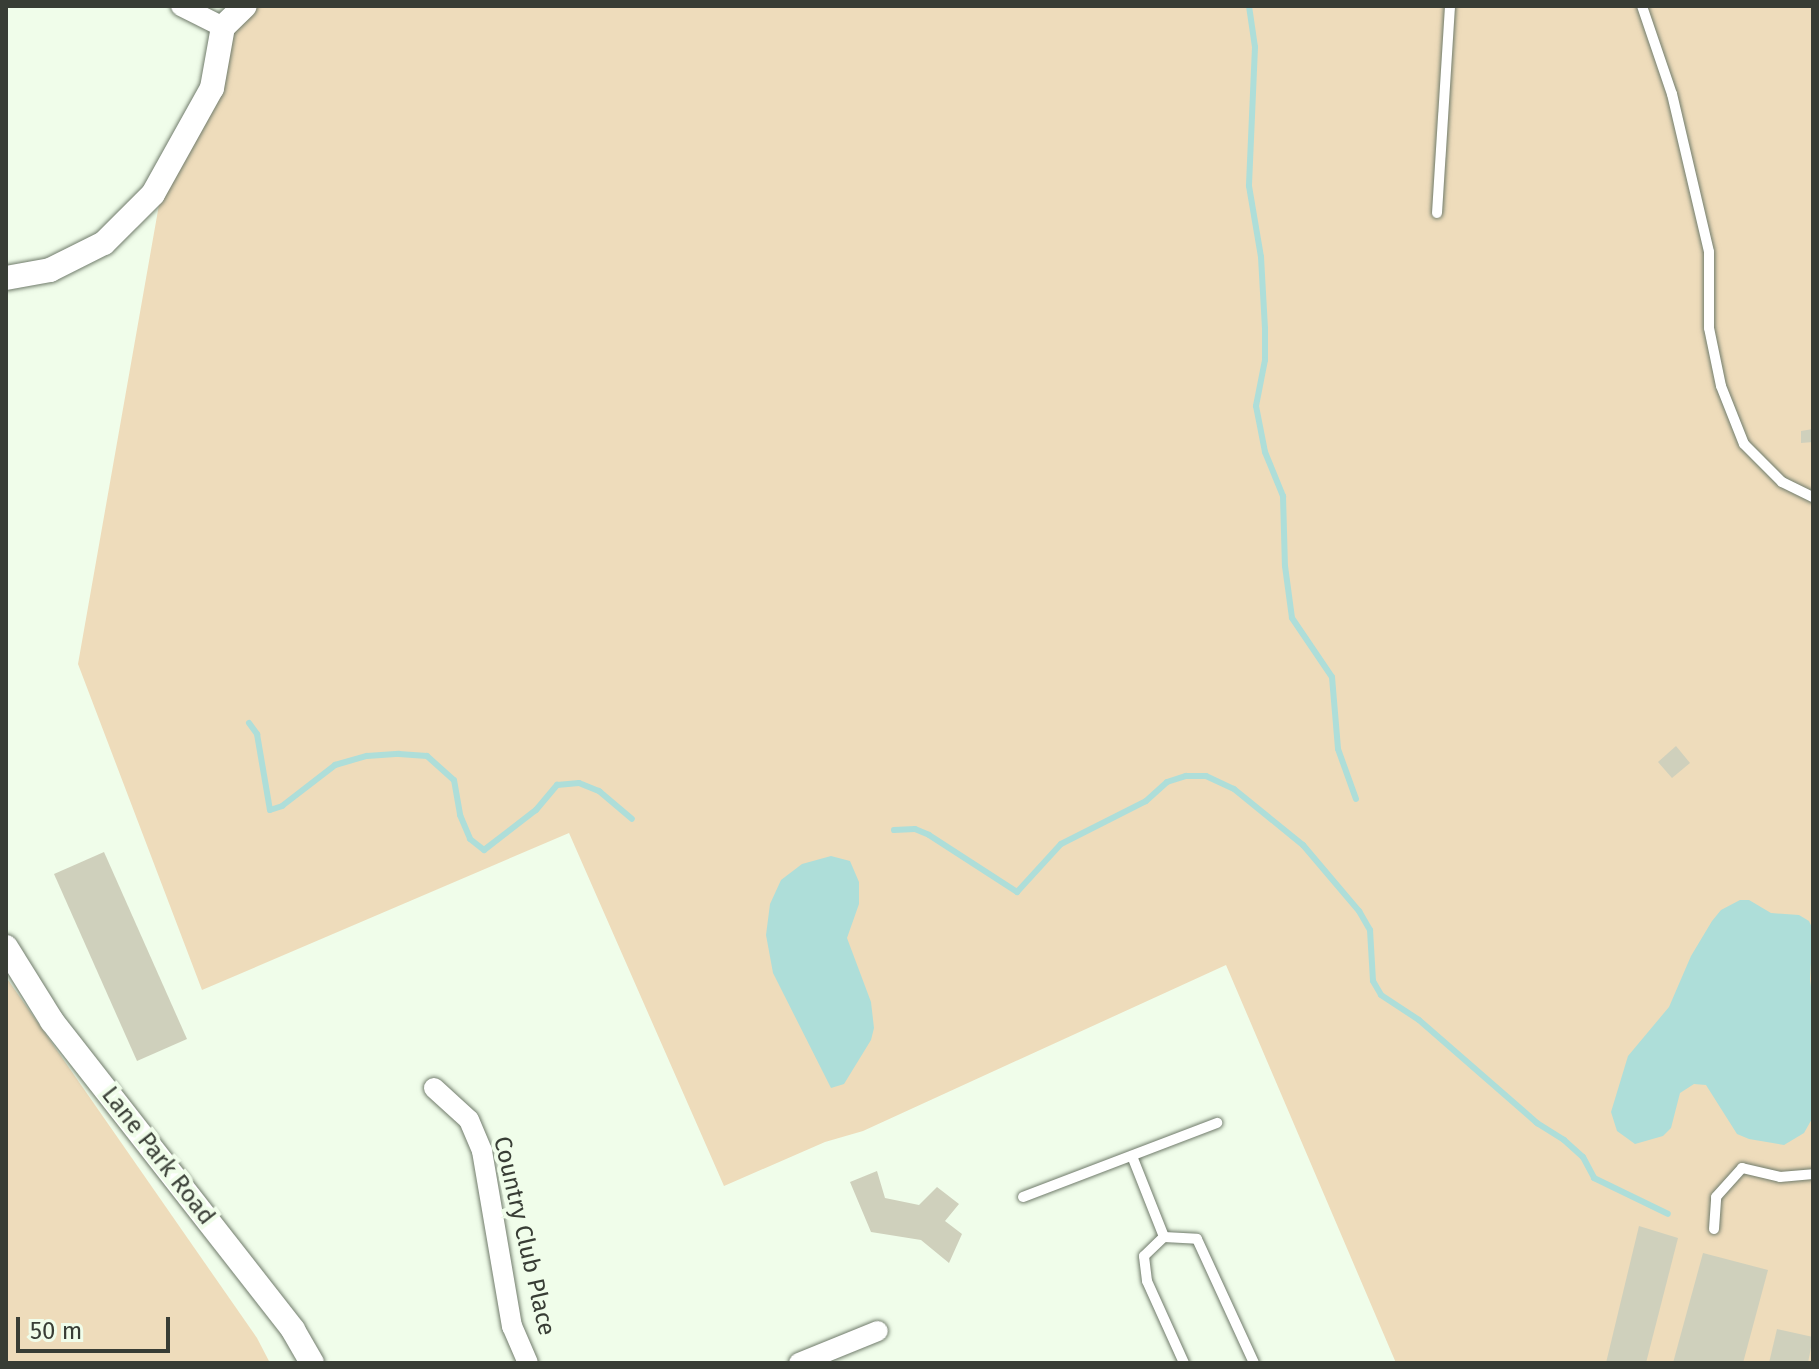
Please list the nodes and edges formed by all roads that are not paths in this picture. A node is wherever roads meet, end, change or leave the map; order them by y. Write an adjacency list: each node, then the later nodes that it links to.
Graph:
1 (181, 6): 5 (street)
2 (245, 6): 5 (street)
3 (1450, 6): 6 (lane)
4 (1642, 6): 8 (lane)
5 (223, 27): 7 (street)
6 (1437, 213)
7 (6, 278)
8 (1813, 497)
9 (6, 947): 18 (street, Lane Park Road)
10 (434, 1088): 19 (street, Country Club Place)
11 (1217, 1123): 12 (lane)
12 (1132, 1156): 14 (lane); 16 (lane)
13 (1813, 1174): 15 (lane)
14 (1023, 1197)
15 (1714, 1229)
16 (1164, 1237): 21 (lane); 22 (lane)
17 (878, 1331): 20 (street)
18 (312, 1363)
19 (528, 1363)
20 (799, 1363)
21 (1184, 1363)
22 (1254, 1363)

